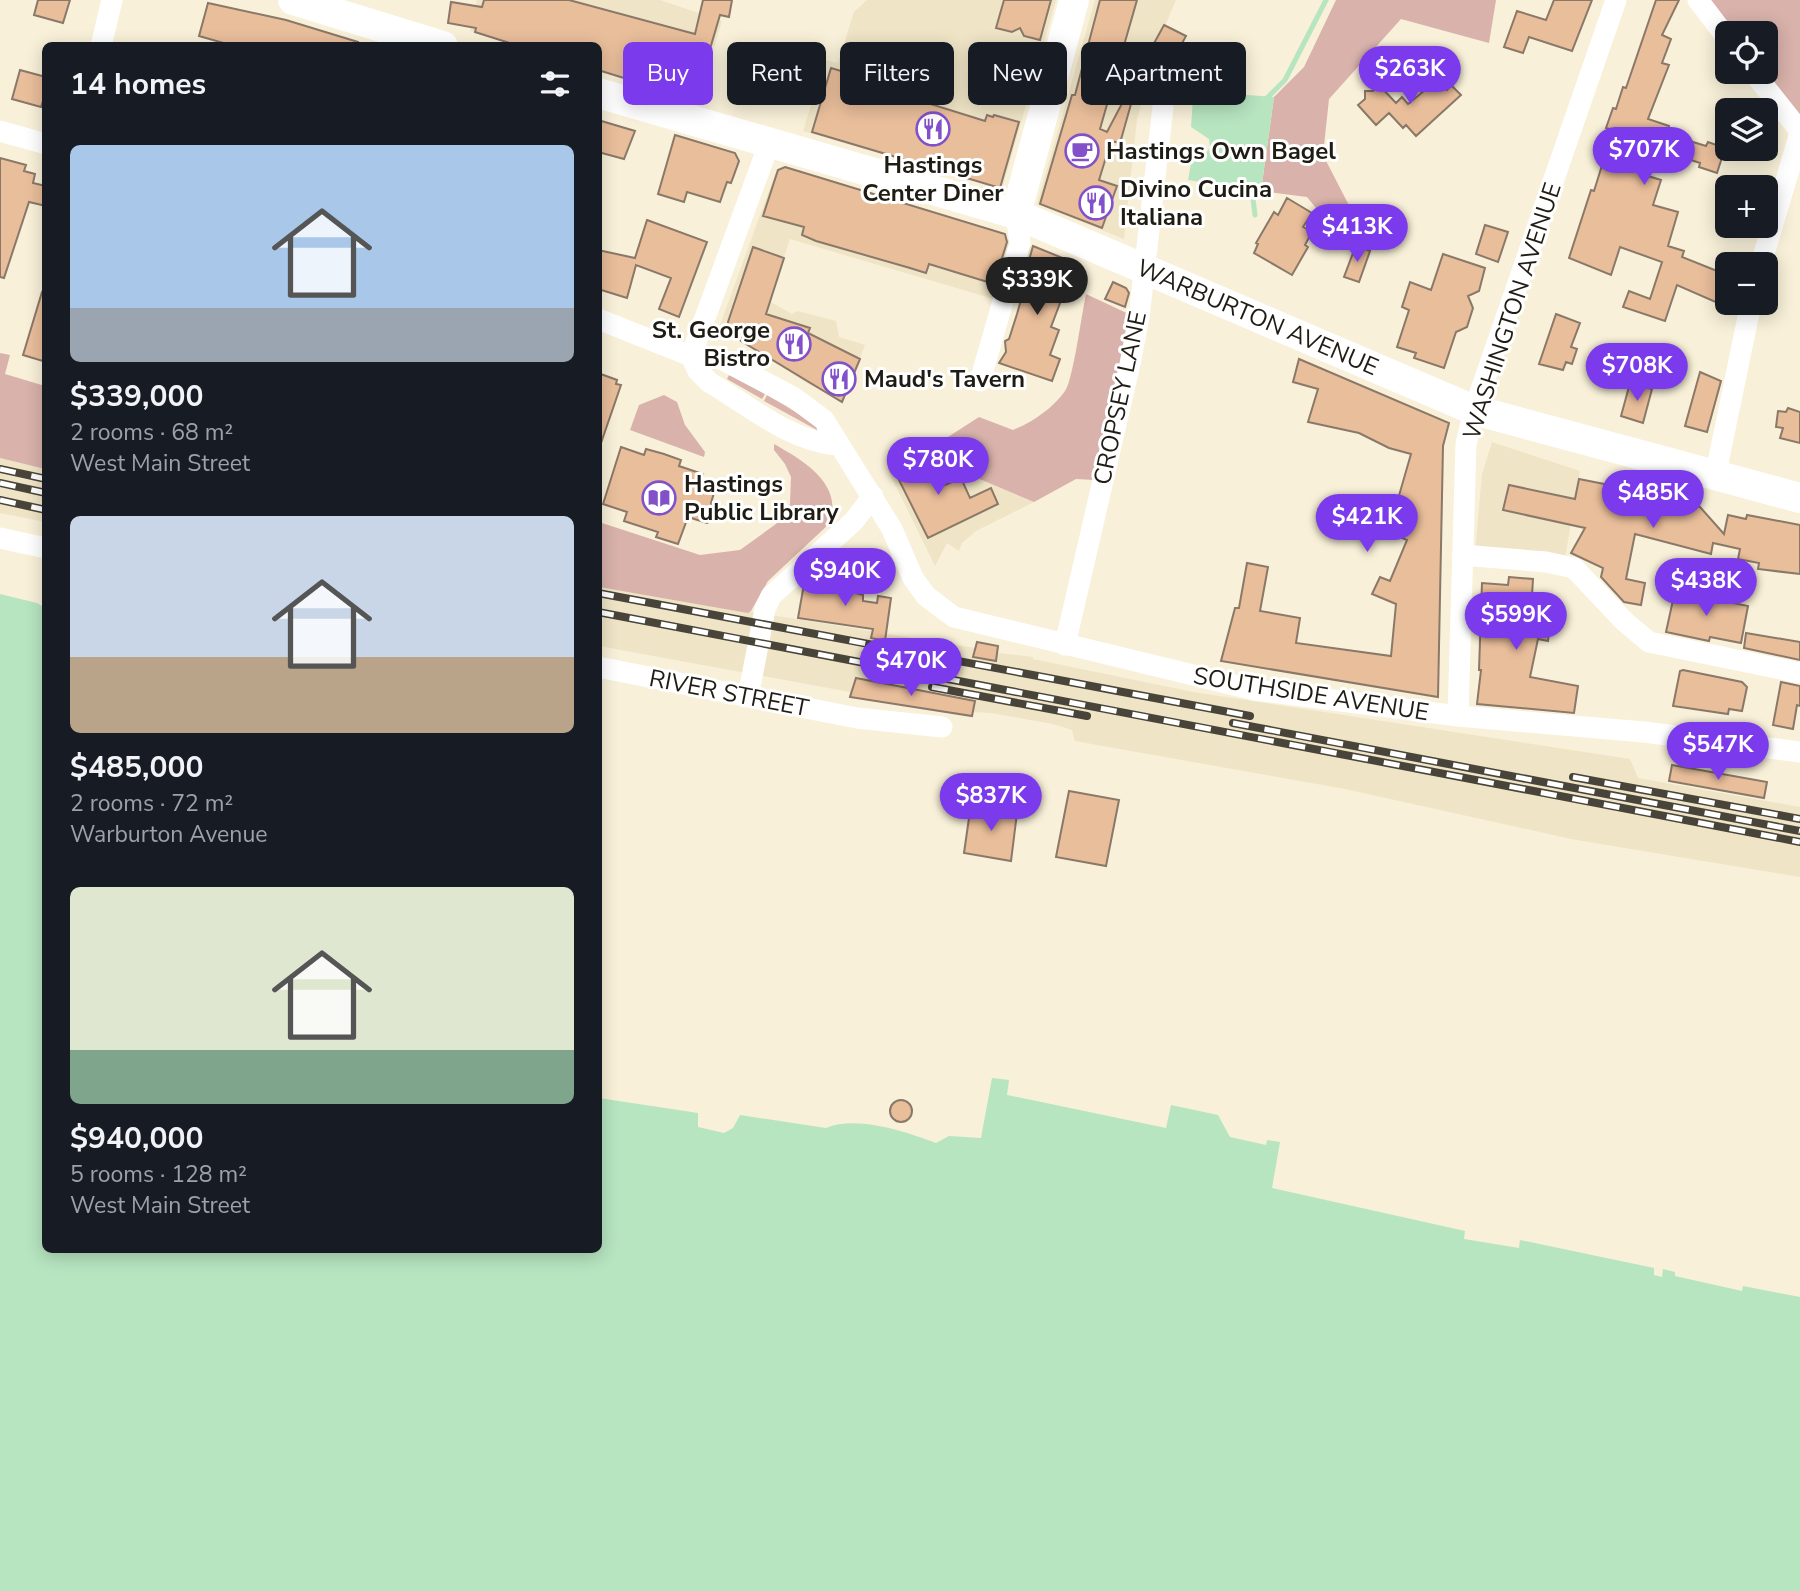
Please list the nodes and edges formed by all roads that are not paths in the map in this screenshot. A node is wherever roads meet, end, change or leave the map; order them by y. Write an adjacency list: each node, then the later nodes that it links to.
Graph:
1 (112, 0): 7 (street)
2 (293, 0): 8 (street)
3 (1074, 0): 16 (street)
4 (1616, 0): 22 (street, WASHINGTON AVENUE)
5 (1699, 0): 6 (street)
6 (1715, 22)
7 (102, 42)
8 (430, 42)
9 (1762, 84): 13 (street)
10 (602, 94): 15 (street, WARBURTON AVENUE)
11 (1163, 107): 30 (street, CROPSEY LANE)
12 (0, 131): 14 (street)
13 (1800, 132): 17 (street)
14 (42, 143)
15 (769, 144): 16 (street, WARBURTON AVENUE); 20 (street)
16 (1016, 214): 21 (street); 22 (street, WARBURTON AVENUE)
17 (1765, 252)
18 (1749, 315): 24 (street)
19 (602, 321): 20 (street, SOUTHSIDE AVENUE)
20 (691, 356): 23 (street); 23 (street, SOUTHSIDE AVENUE)
21 (981, 381)
22 (1475, 410): 24 (street, WARBURTON AVENUE); 29 (street, WASHINGTON AVENUE)
23 (837, 445): 25 (street, SOUTHSIDE AVENUE)
24 (1715, 477): 26 (street, WARBURTON AVENUE)
25 (873, 496): 30 (street, SOUTHSIDE AVENUE); 33 (street)
26 (1800, 498)
27 (0, 538): 28 (street)
28 (42, 547)
29 (1462, 555): 32 (street); 34 (street, WASHINGTON AVENUE)
30 (1065, 645): 34 (street, SOUTHSIDE AVENUE)
31 (602, 668): 33 (street, RIVER STREET)
32 (1800, 673)
33 (749, 691): 35 (street, RIVER STREET)
34 (1458, 716): 36 (street, SOUTHSIDE AVENUE)
35 (942, 727)
36 (1800, 752)

